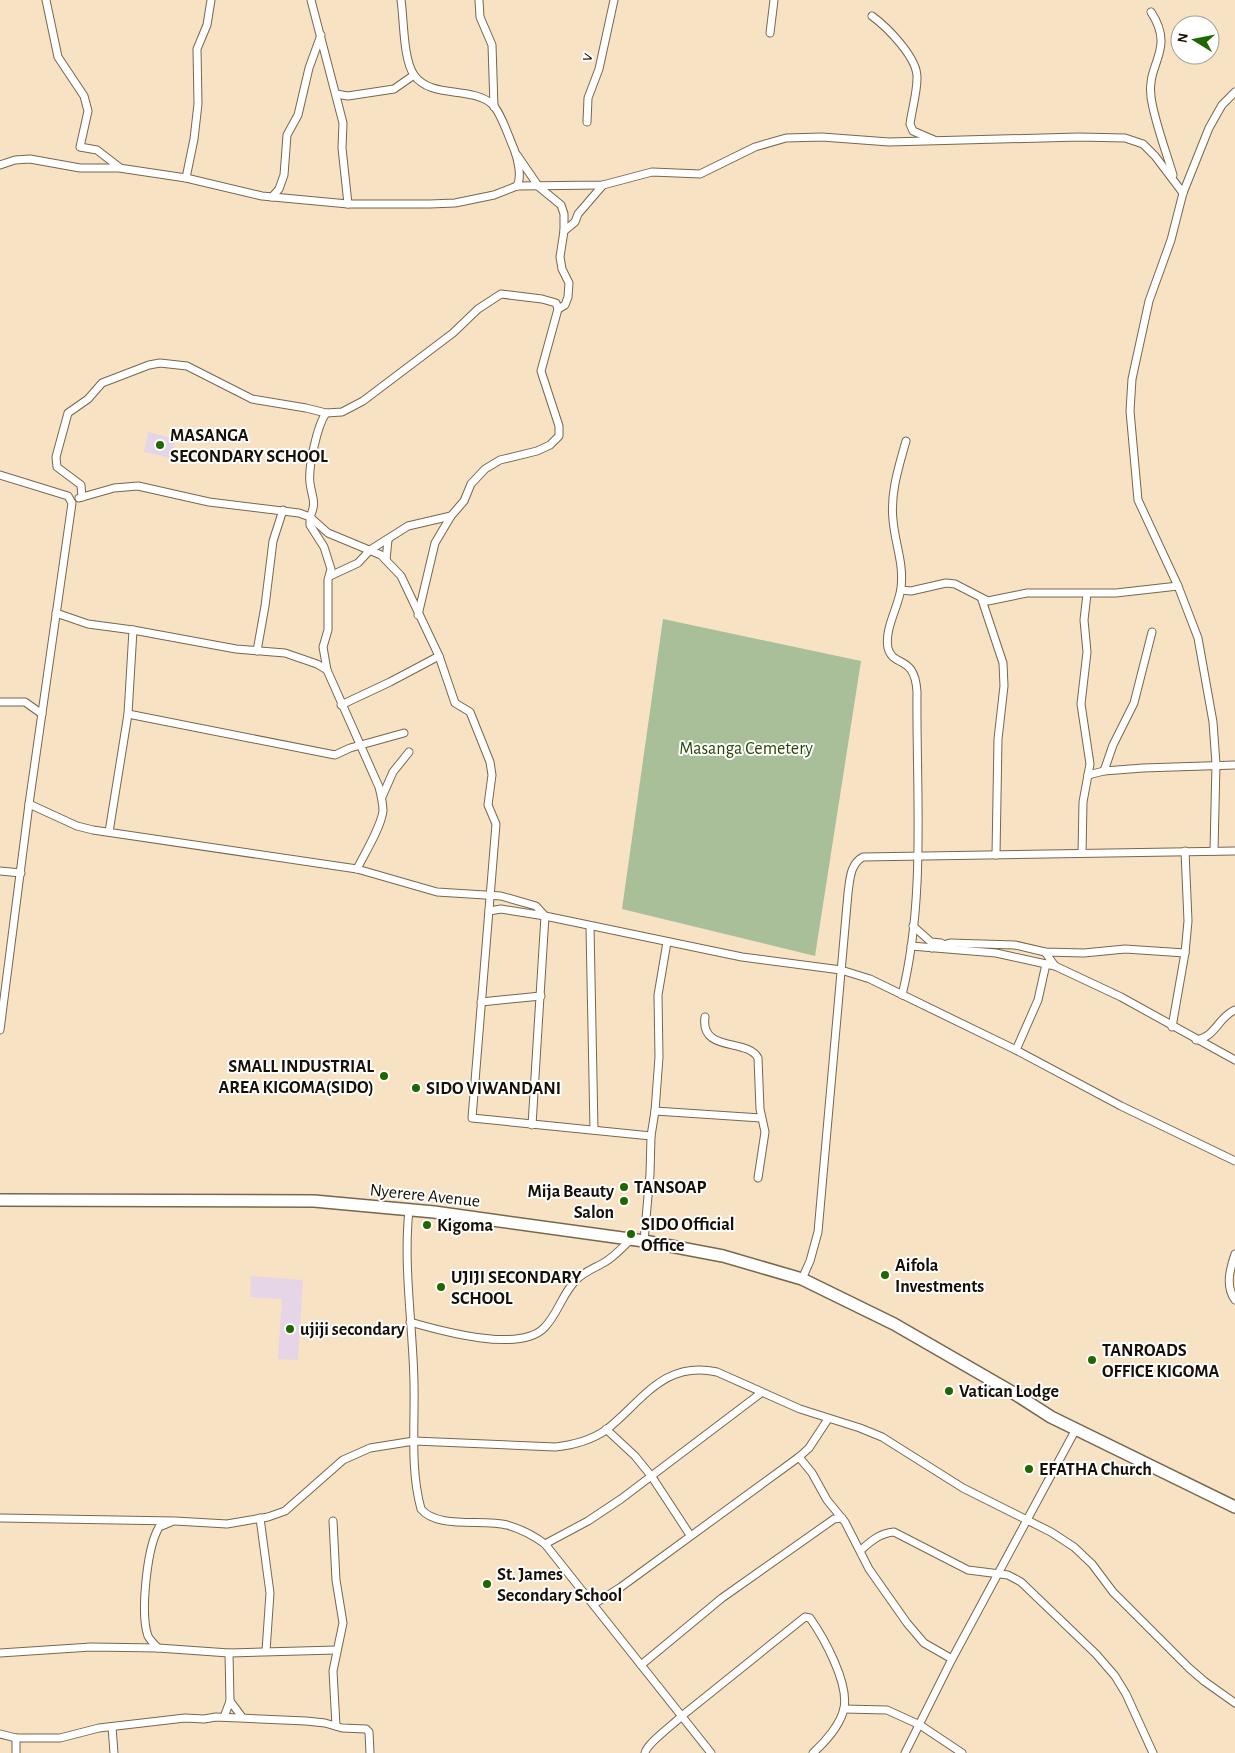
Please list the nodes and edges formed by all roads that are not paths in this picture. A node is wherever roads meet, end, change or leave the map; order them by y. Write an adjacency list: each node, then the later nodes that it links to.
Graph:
1 (46, 0): 20 (street)
2 (211, 0): 21 (street)
3 (311, 0): 11 (street)
4 (401, 0): 12 (street)
5 (479, 0): 15 (street)
6 (614, 0): 16 (street, v)
7 (774, 0): 10 (street)
8 (1151, 12): 22 (street)
9 (872, 16): 17 (street)
10 (770, 33)
11 (321, 35): 14 (street); 27 (street)
12 (414, 75): 14 (street); 15 (street)
13 (1235, 92): 26 (street)
14 (336, 94): 28 (street)
15 (494, 107): 18 (street)
16 (587, 122)
17 (934, 140): 22 (street); 23 (street)
18 (516, 153): 24 (street); 25 (street)
19 (0, 165): 20 (street)
20 (119, 168): 21 (street)
21 (186, 178): 27 (street)
22 (1174, 180): 26 (street)
23 (603, 185): 25 (street); 29 (street)
24 (517, 186): 25 (street); 28 (street)
25 (539, 187): 29 (street)
26 (1182, 193): 45 (street)
27 (272, 197): 28 (street)
28 (348, 204)
29 (564, 231): 30 (street)
30 (558, 309): 32 (street); 39 (street)
31 (313, 410): 32 (street); 33 (street); 36 (street)
32 (326, 413): 33 (street)
33 (319, 427): 40 (street)
34 (906, 441): 46 (street)
35 (0, 475): 37 (street)
36 (82, 497): 37 (street); 38 (street)
37 (72, 500): 49 (street)
38 (283, 510): 40 (street); 53 (street)
39 (451, 516): 41 (street); 50 (street)
40 (310, 517): 42 (street); 44 (street)
41 (388, 540): 42 (street); 43 (street)
42 (370, 550): 43 (street); 44 (street)
43 (386, 560): 50 (street)
44 (330, 576): 55 (street)
45 (1178, 586): 47 (street); 63 (street)
46 (901, 590): 48 (street); 75 (street)
47 (1087, 594): 48 (street); 66 (street)
48 (982, 600): 74 (street)
49 (56, 613): 51 (street); 58 (street)
50 (418, 615): 54 (street)
51 (133, 630): 53 (street); 59 (street)
52 (1152, 632): 65 (street)
53 (257, 651): 55 (street)
54 (439, 656): 57 (street); 79 (street)
55 (327, 670): 57 (street)
56 (0, 702): 58 (street)
57 (341, 704): 61 (street)
58 (42, 714): 68 (street)
59 (128, 714): 61 (street); 69 (street)
60 (404, 734): 61 (street)
61 (361, 746): 67 (street)
62 (409, 752): 67 (street)
63 (1216, 764): 64 (street); 65 (street); 71 (street)
64 (1235, 765)
65 (1104, 771): 66 (street)
66 (1088, 775): 73 (street)
67 (381, 798): 76 (street)
68 (29, 804): 69 (street); 78 (street)
69 (108, 832): 76 (street)
70 (1185, 851): 71 (street); 73 (street); 89 (street)
71 (1214, 851): 72 (street)
72 (1235, 851)
73 (1082, 852): 74 (street)
74 (996, 854): 75 (street)
75 (916, 855): 82 (street); 92 (street)
76 (357, 869): 79 (street)
77 (0, 871): 78 (street)
78 (21, 873): 99 (street)
79 (490, 894): 80 (street); 81 (street)
80 (489, 911): 81 (street); 95 (street)
81 (545, 916): 83 (street); 94 (street)
82 (913, 926): 85 (street); 86 (street)
83 (590, 927): 84 (street); 106 (street)
84 (667, 942): 92 (street); 103 (street)
85 (944, 943): 87 (street); 88 (street)
86 (911, 946): 87 (street); 93 (street)
87 (932, 948): 90 (street)
88 (1045, 952): 89 (street); 91 (street)
89 (1185, 953): 98 (street)
90 (1046, 964): 91 (street); 101 (street)
91 (1054, 966): 98 (street)
92 (841, 970): 93 (street); 115 (street)
93 (902, 995): 101 (street)
94 (541, 996): 95 (street); 105 (street)
95 (482, 1002): 105 (street)
96 (1235, 1010): 100 (street)
97 (705, 1017): 104 (street)
98 (1172, 1027): 100 (street)
99 (0, 1030)
100 (1195, 1040): 102 (street)
101 (1016, 1050): 108 (street)
102 (1235, 1060)
103 (655, 1111): 104 (street); 107 (street)
104 (760, 1118): 109 (street)
105 (532, 1124): 106 (street)
106 (594, 1130): 107 (street)
107 (650, 1136): 113 (street)
108 (1235, 1161)
109 (758, 1178)
110 (0, 1200): 111 (main road, Nyerere Avenue)
111 (409, 1210): 112 (main road, Nyerere Avenue); 117 (street)
112 (632, 1239): 113 (main road, Nyerere Avenue); 117 (street)
113 (644, 1241): 115 (main road, Nyerere Avenue)
114 (1235, 1254): 116 (street)
115 (802, 1279): 121 (main road, Nyerere Avenue)
116 (1235, 1300)
117 (410, 1322): 122 (street)
118 (761, 1393): 119 (street); 120 (street); 124 (street)
119 (828, 1419): 123 (street); 129 (street)
120 (606, 1429): 122 (street); 124 (street)
121 (1076, 1429): 125 (main road, Nyerere Avenue); 129 (street)
122 (414, 1441): 127 (street); 133 (street)
123 (799, 1457): 128 (street); 132 (street)
124 (652, 1477): 132 (street); 133 (street)
125 (1235, 1507)
126 (0, 1518): 130 (street)
127 (260, 1518): 130 (street); 139 (street)
128 (842, 1518): 134 (street); 143 (street)
129 (1026, 1520): 135 (street); 145 (street)
130 (175, 1521): 137 (street)
131 (333, 1522): 138 (street)
132 (690, 1535): 136 (street)
133 (544, 1544): 136 (street)
134 (860, 1550): 135 (street); 142 (street)
135 (998, 1574): 142 (street); 163 (street)
136 (594, 1604): 143 (street)
137 (158, 1648): 140 (street); 141 (street)
138 (336, 1650): 139 (street); 151 (street)
139 (266, 1651): 141 (street)
140 (0, 1653)
141 (229, 1653): 144 (street)
142 (952, 1659): 150 (street)
143 (641, 1665): 147 (street)
144 (230, 1701): 148 (street); 149 (street)
145 (1235, 1703)
146 (844, 1709): 147 (street); 150 (street); 160 (street)
147 (683, 1715): 158 (street); 159 (street)
148 (224, 1717): 149 (street); 152 (street)
149 (242, 1717): 151 (street)
150 (920, 1725): 161 (street); 162 (street)
151 (336, 1726): 157 (street)
152 (112, 1727): 154 (street); 156 (street)
153 (0, 1734): 154 (street)
154 (16, 1738): 155 (street)
155 (16, 1753)
156 (114, 1753)
157 (370, 1753)
158 (646, 1753)
159 (711, 1753)
160 (813, 1753)
161 (905, 1753)
162 (962, 1753)
163 (1153, 1753)

